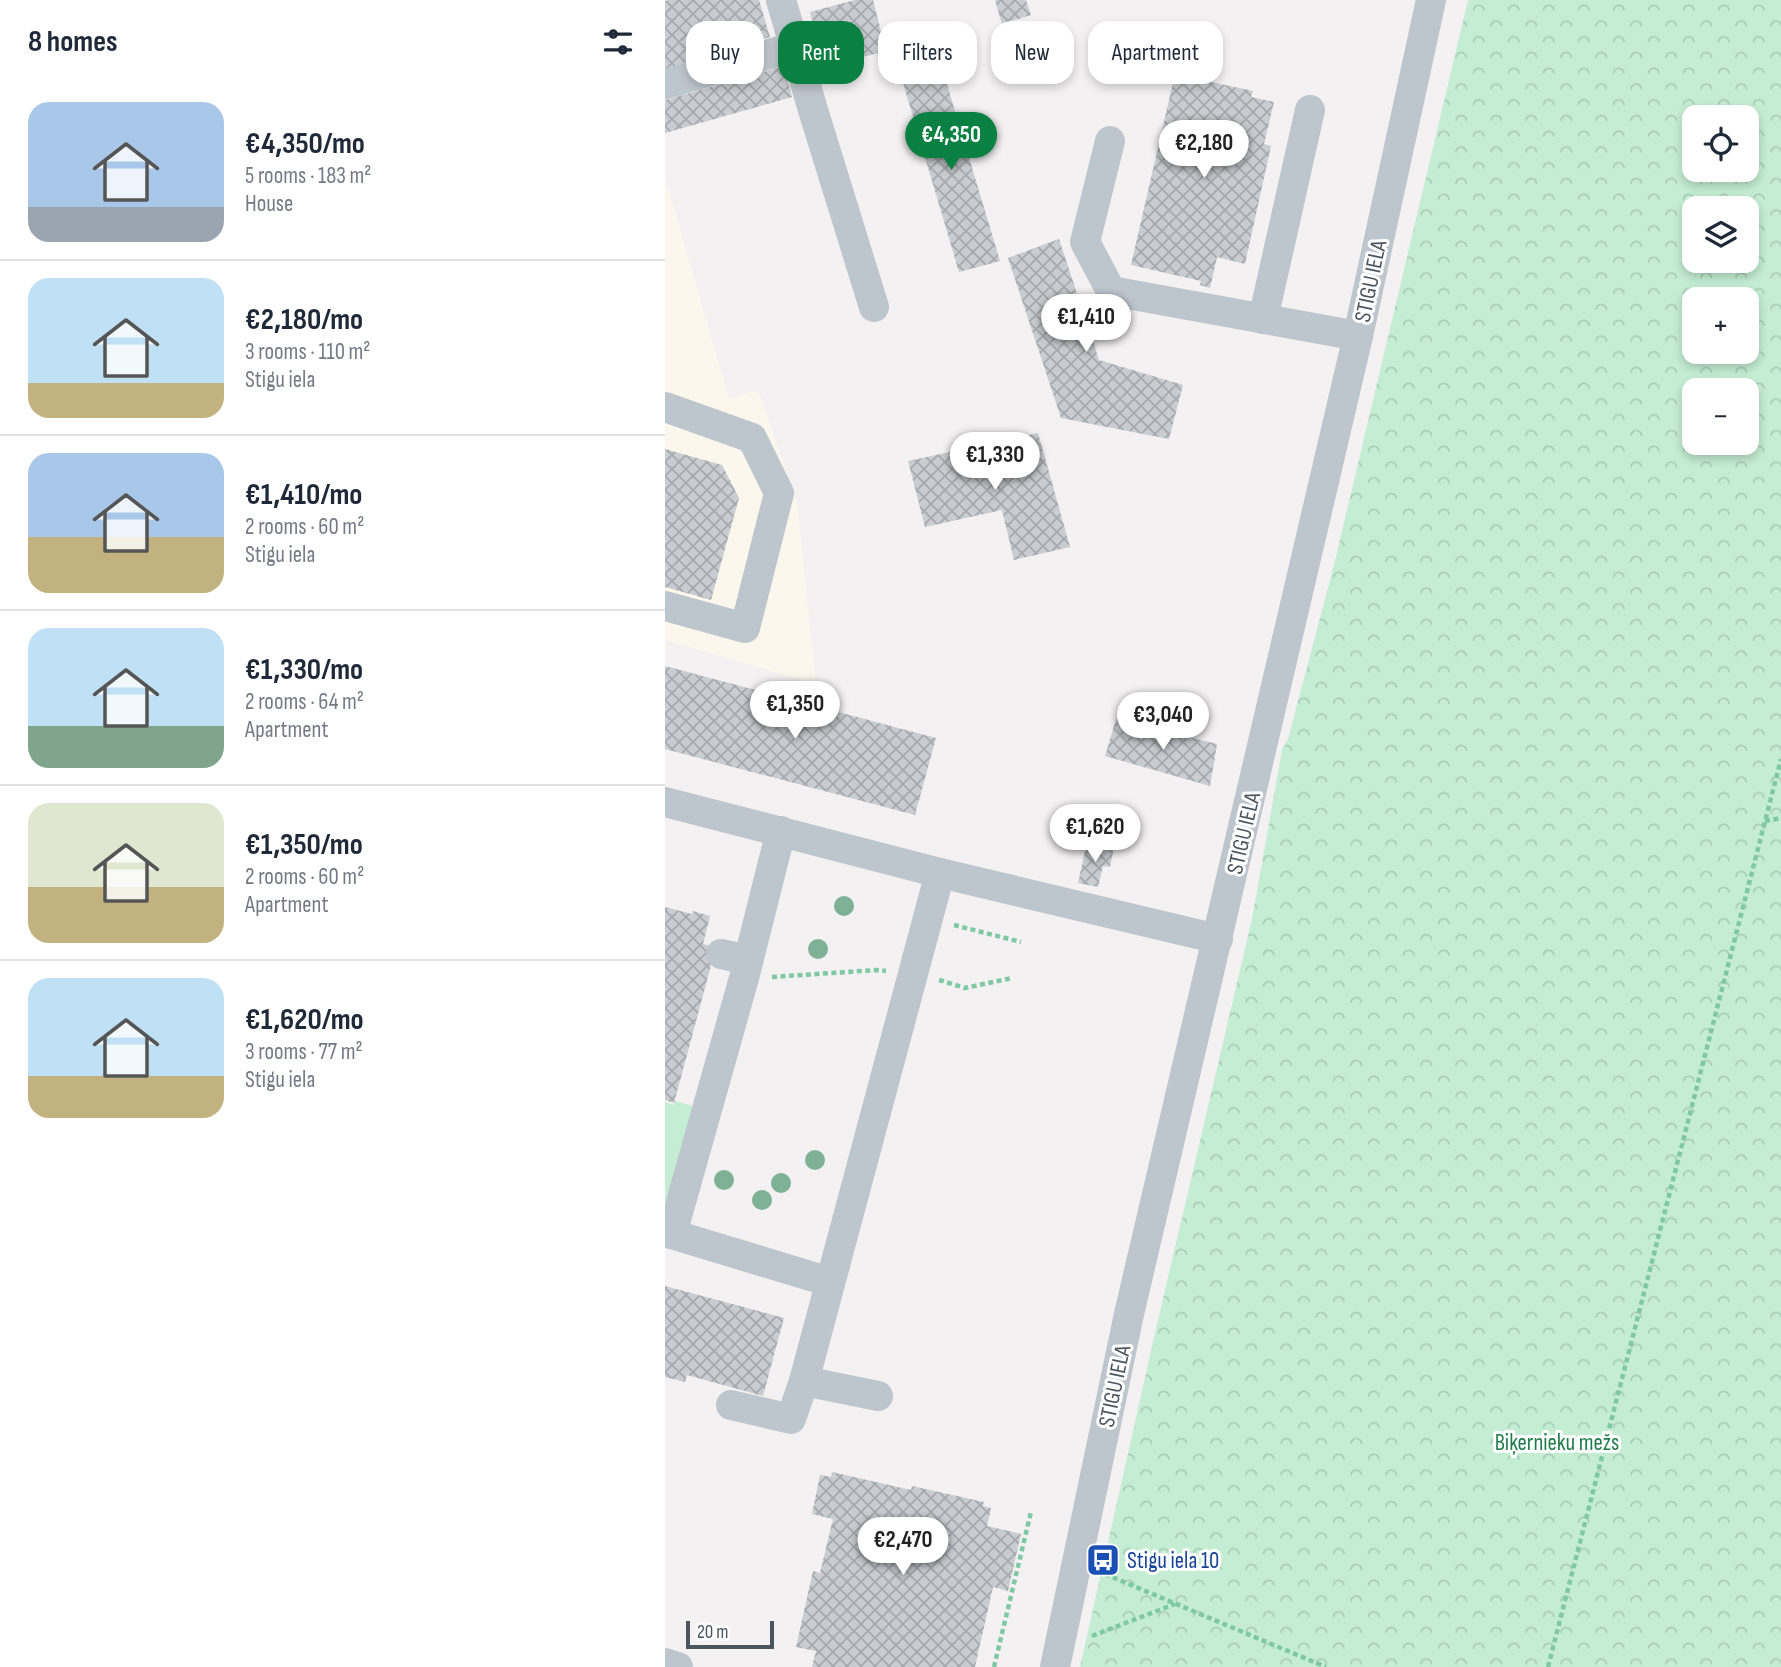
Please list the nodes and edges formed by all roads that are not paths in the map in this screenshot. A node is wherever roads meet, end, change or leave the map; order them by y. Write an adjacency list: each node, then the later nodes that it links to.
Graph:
1 (781, 0): 3 (street)
2 (1431, 0): 11 (street, STIGU IELA)
3 (787, 21)
4 (778, 52): 6 (street)
5 (805, 84): 9 (street)
6 (665, 85)
7 (1310, 110): 10 (street)
8 (1110, 141): 10 (street)
9 (874, 307)
10 (1263, 319): 11 (street)
11 (1358, 336): 17 (street, STIGU IELA)
12 (665, 407): 13 (street)
13 (665, 606)
14 (665, 802): 15 (street)
15 (781, 831): 16 (street); 18 (street)
16 (940, 873): 17 (street); 19 (street)
17 (1218, 939): 23 (street, STIGU IELA)
18 (669, 1233): 19 (street)
19 (831, 1282): 20 (street)
20 (804, 1381): 21 (street); 22 (street)
21 (878, 1396)
22 (731, 1405)
23 (1057, 1658)
24 (665, 1664): 25 (street)
25 (678, 1667)

